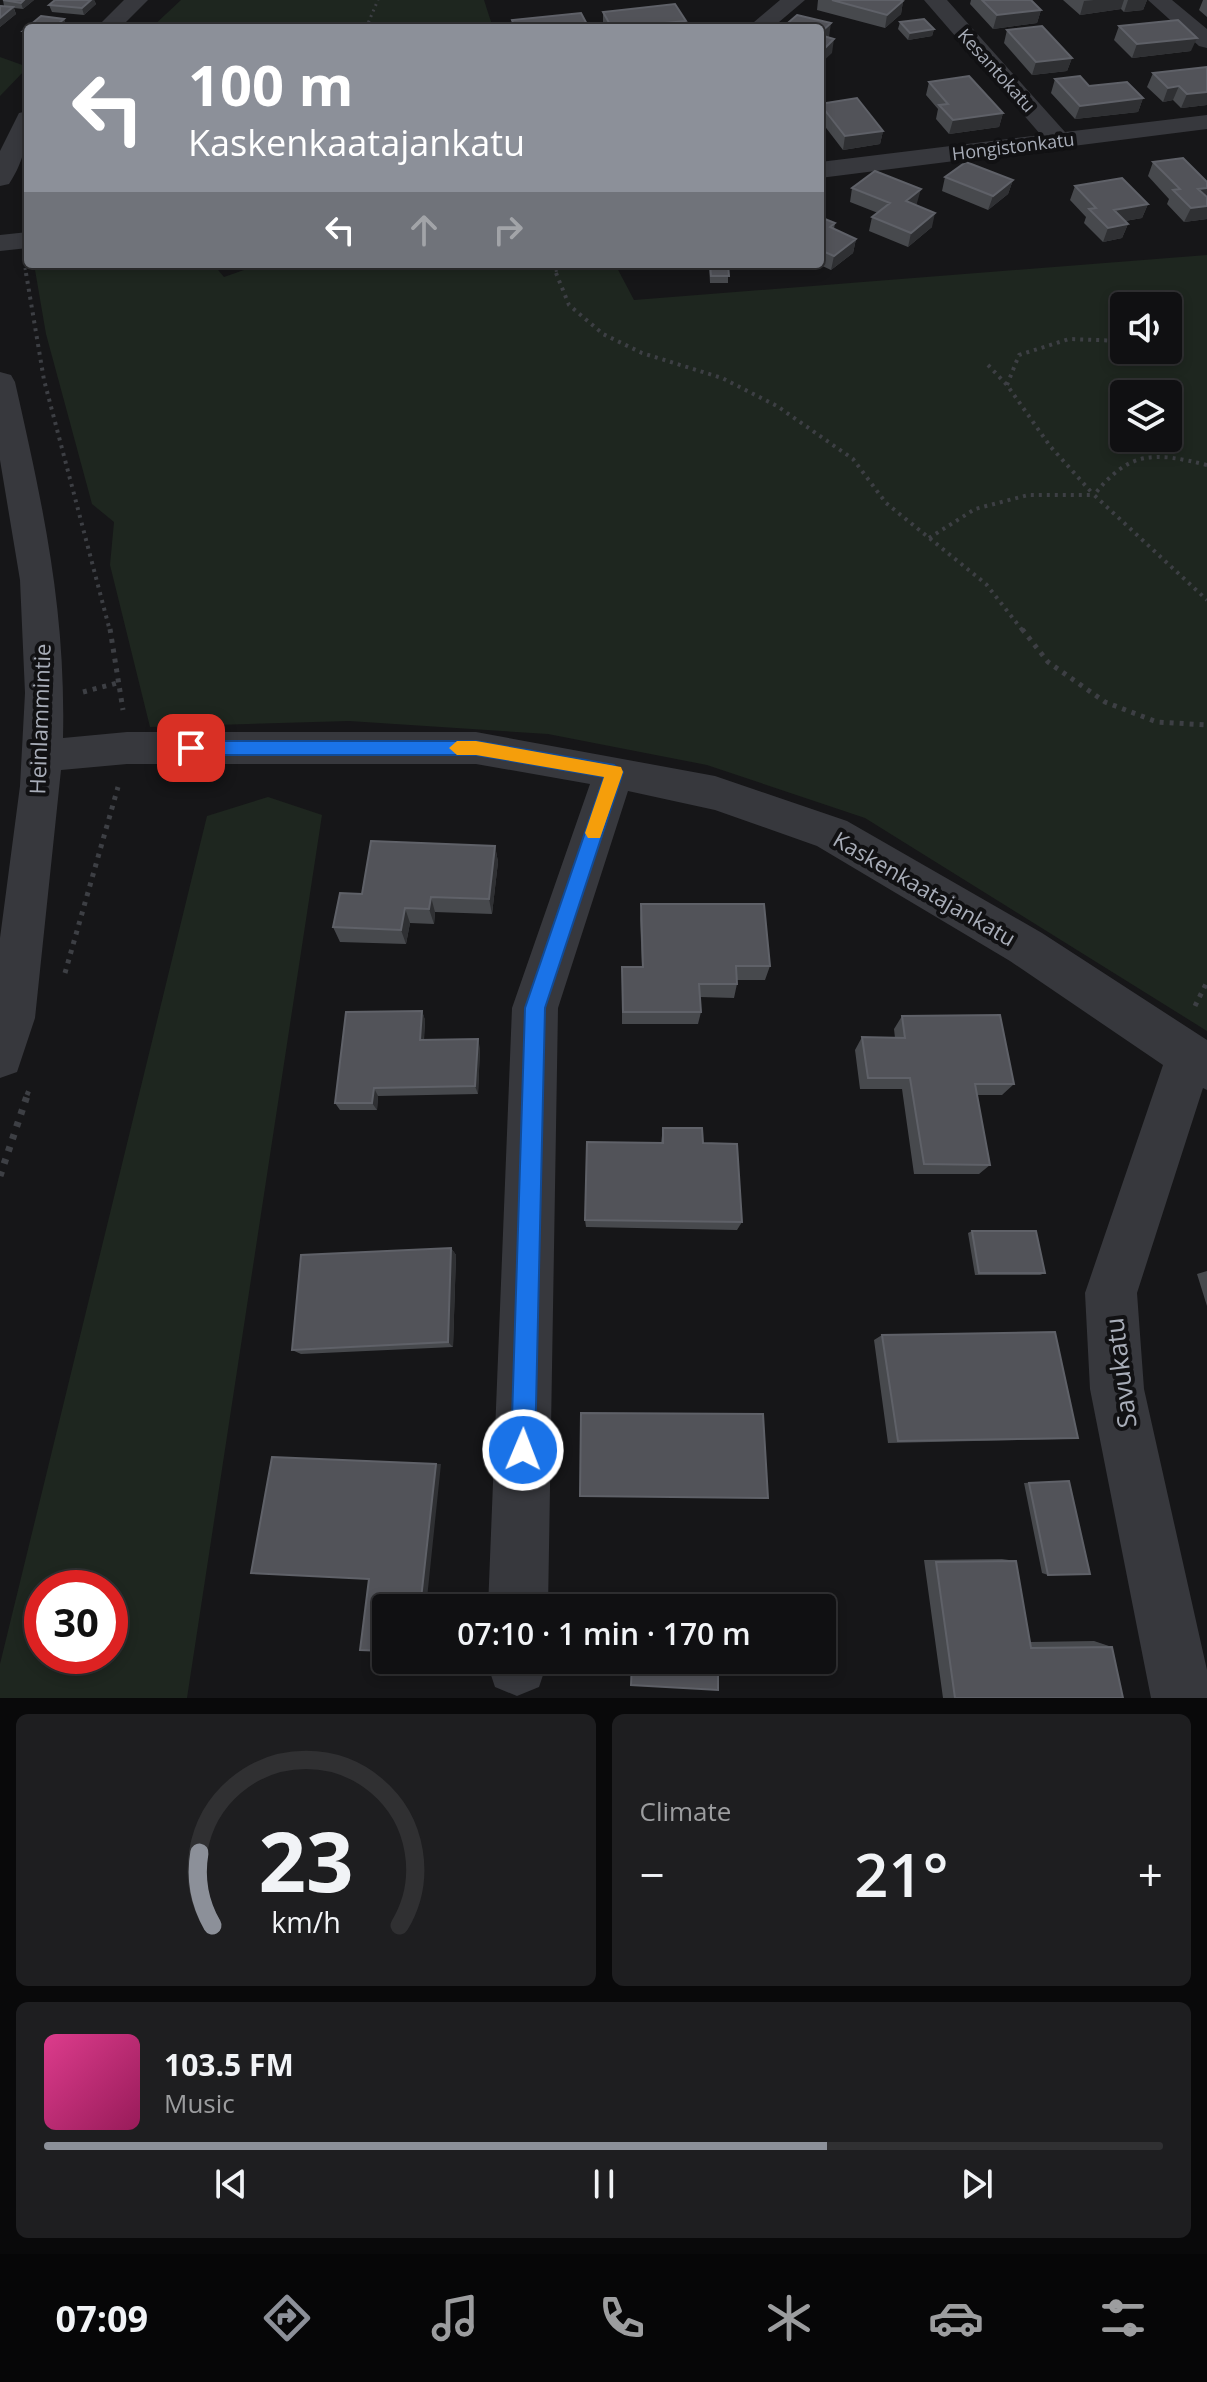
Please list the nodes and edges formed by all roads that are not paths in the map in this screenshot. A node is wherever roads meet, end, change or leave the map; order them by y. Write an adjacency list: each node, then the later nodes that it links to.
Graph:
1 (137, 0): 5 (street)
2 (794, 0): 6 (street)
3 (935, 0): 10 (street, Kesantokatu)
4 (1159, 0): 7 (street)
5 (111, 24)
6 (763, 24)
7 (1207, 41)
8 (1207, 122): 10 (street, Hongistonkatu)
9 (24, 127): 12 (street)
10 (1059, 140): 11 (street, Hongistonkatu)
11 (824, 169)
12 (0, 178)
13 (0, 382): 14 (street, Heinlammintie)
14 (41, 756): 15 (street, Kaskenkaatajankatu); 16 (street, Heinlammintie)
15 (614, 772): 17 (street, Kaskenkaatajankatu); 18 (street)
16 (0, 1056)
17 (1198, 1062): 19 (street, Savukatu)
18 (518, 1594)
19 (1182, 1698)

